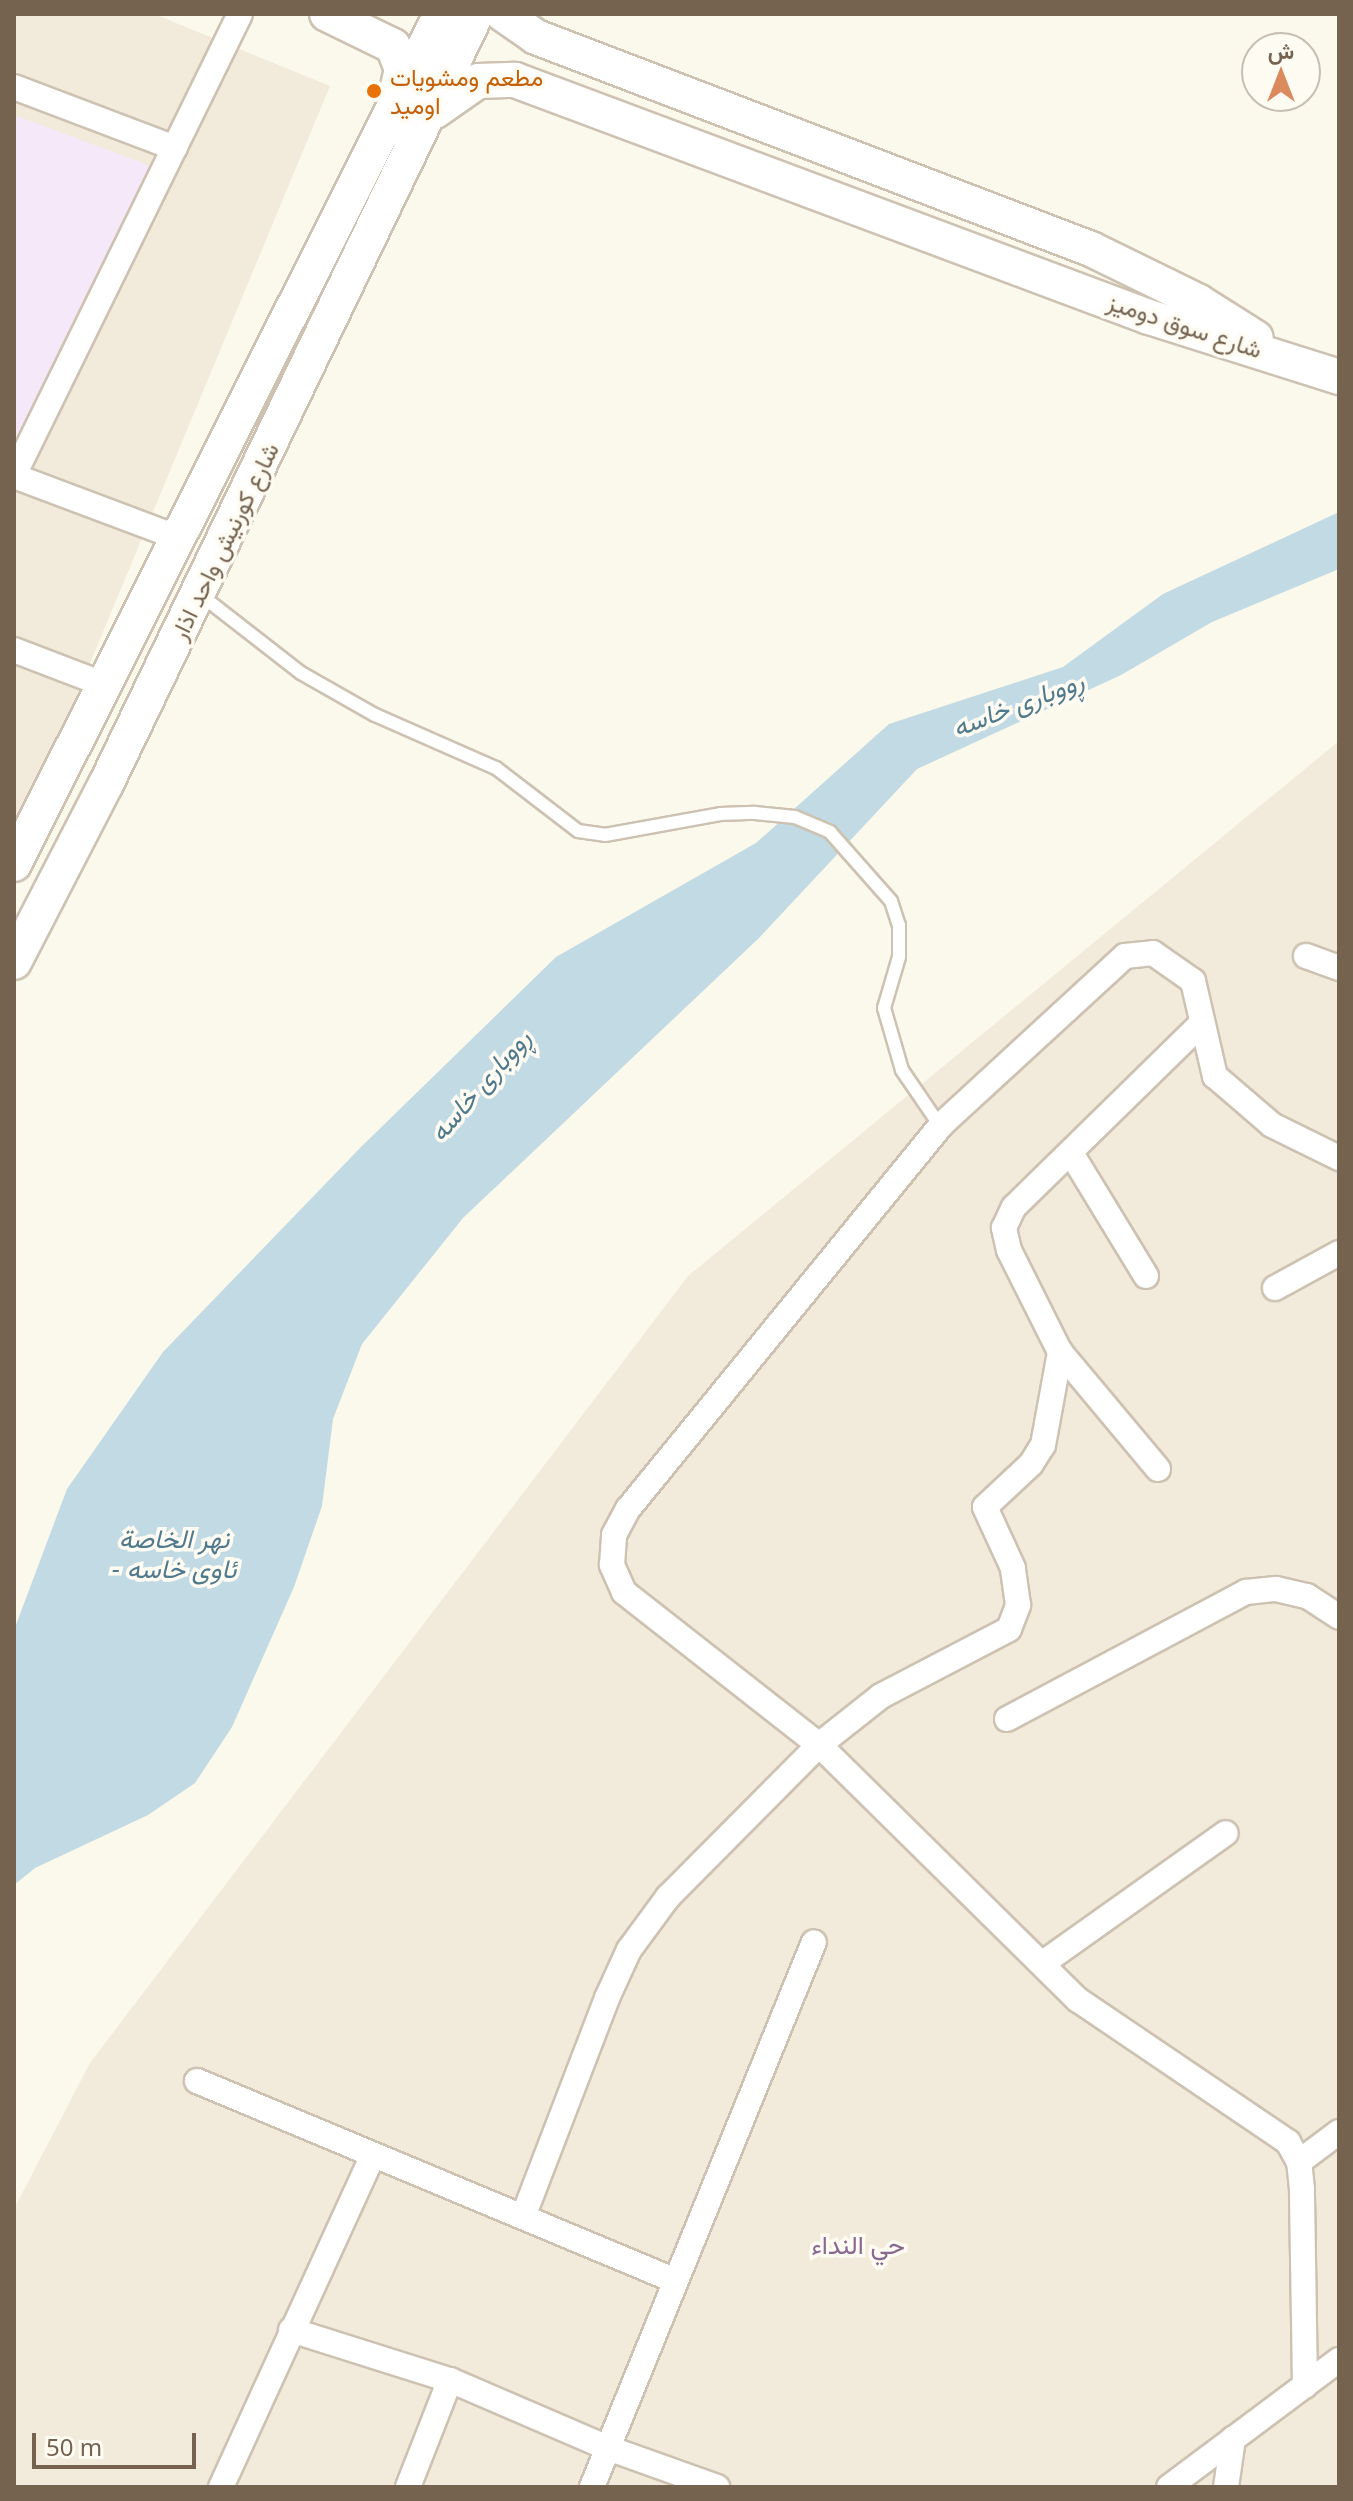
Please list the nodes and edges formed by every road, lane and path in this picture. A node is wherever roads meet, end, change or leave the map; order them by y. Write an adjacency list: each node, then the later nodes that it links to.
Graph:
1 (240, 14): 10 (street)
2 (327, 14): 6 (main road)
3 (441, 14): 8 (main road, شارع كورنيش واحد اذار)
4 (476, 14): 9 (main road, شارع كورنيش واحد اذار)
5 (503, 14): 11 (main road, شارع سوق دوميز)
6 (361, 20): 8 (main road)
7 (14, 87): 10 (street)
8 (393, 105): 14 (main road, شارع كورنيش واحد اذار)
9 (428, 117): 11 (main road, شارع سوق دوميز); 15 (main road, شارع كورنيش واحد اذار)
10 (175, 148): 13 (street)
11 (1283, 355): 12 (main road)
12 (1339, 377)
13 (14, 475): 14 (street)
14 (176, 537): 17 (main road, شارع كورنيش واحد اذار)
15 (198, 593): 19 (main road, شارع كورنيش واحد اذار); 25 (lane)
16 (14, 650): 17 (street)
17 (103, 684): 18 (main road, شارع كورنيش واحد اذار)
18 (66, 764): 19 (main road); 20 (main road, شارع كورنيش واحد اذار)
19 (106, 784): 22 (main road, شارع كورنيش واحد اذار)
20 (14, 864)
21 (1306, 956): 23 (street)
22 (14, 962)
23 (1339, 968)
24 (1202, 1023): 25 (street); 26 (street); 27 (street)
25 (940, 1126): 35 (street)
26 (1071, 1153): 29 (street); 31 (street)
27 (1339, 1158)
28 (1339, 1253): 30 (street)
29 (1146, 1276)
30 (1275, 1288)
31 (1060, 1352): 32 (street); 35 (street)
32 (1158, 1469)
33 (1339, 1617): 34 (street)
34 (1007, 1719)
35 (819, 1745): 38 (street); 43 (street)
36 (1226, 1833): 38 (street)
37 (814, 1942): 44 (street)
38 (1043, 1963): 42 (street)
39 (197, 2081): 41 (street)
40 (1339, 2132): 42 (street)
41 (373, 2155): 43 (street); 45 (street)
42 (1299, 2162): 48 (street)
43 (523, 2217): 44 (street)
44 (676, 2281): 50 (street)
45 (291, 2330): 47 (street); 51 (street)
46 (1339, 2360): 48 (street)
47 (450, 2380): 50 (street); 52 (street)
48 (1305, 2386): 49 (street)
49 (1233, 2439): 55 (street); 56 (street)
50 (608, 2448): 53 (street); 54 (street)
51 (221, 2487)
52 (408, 2487)
53 (592, 2487)
54 (717, 2487)
55 (1169, 2487)
56 (1226, 2487)

